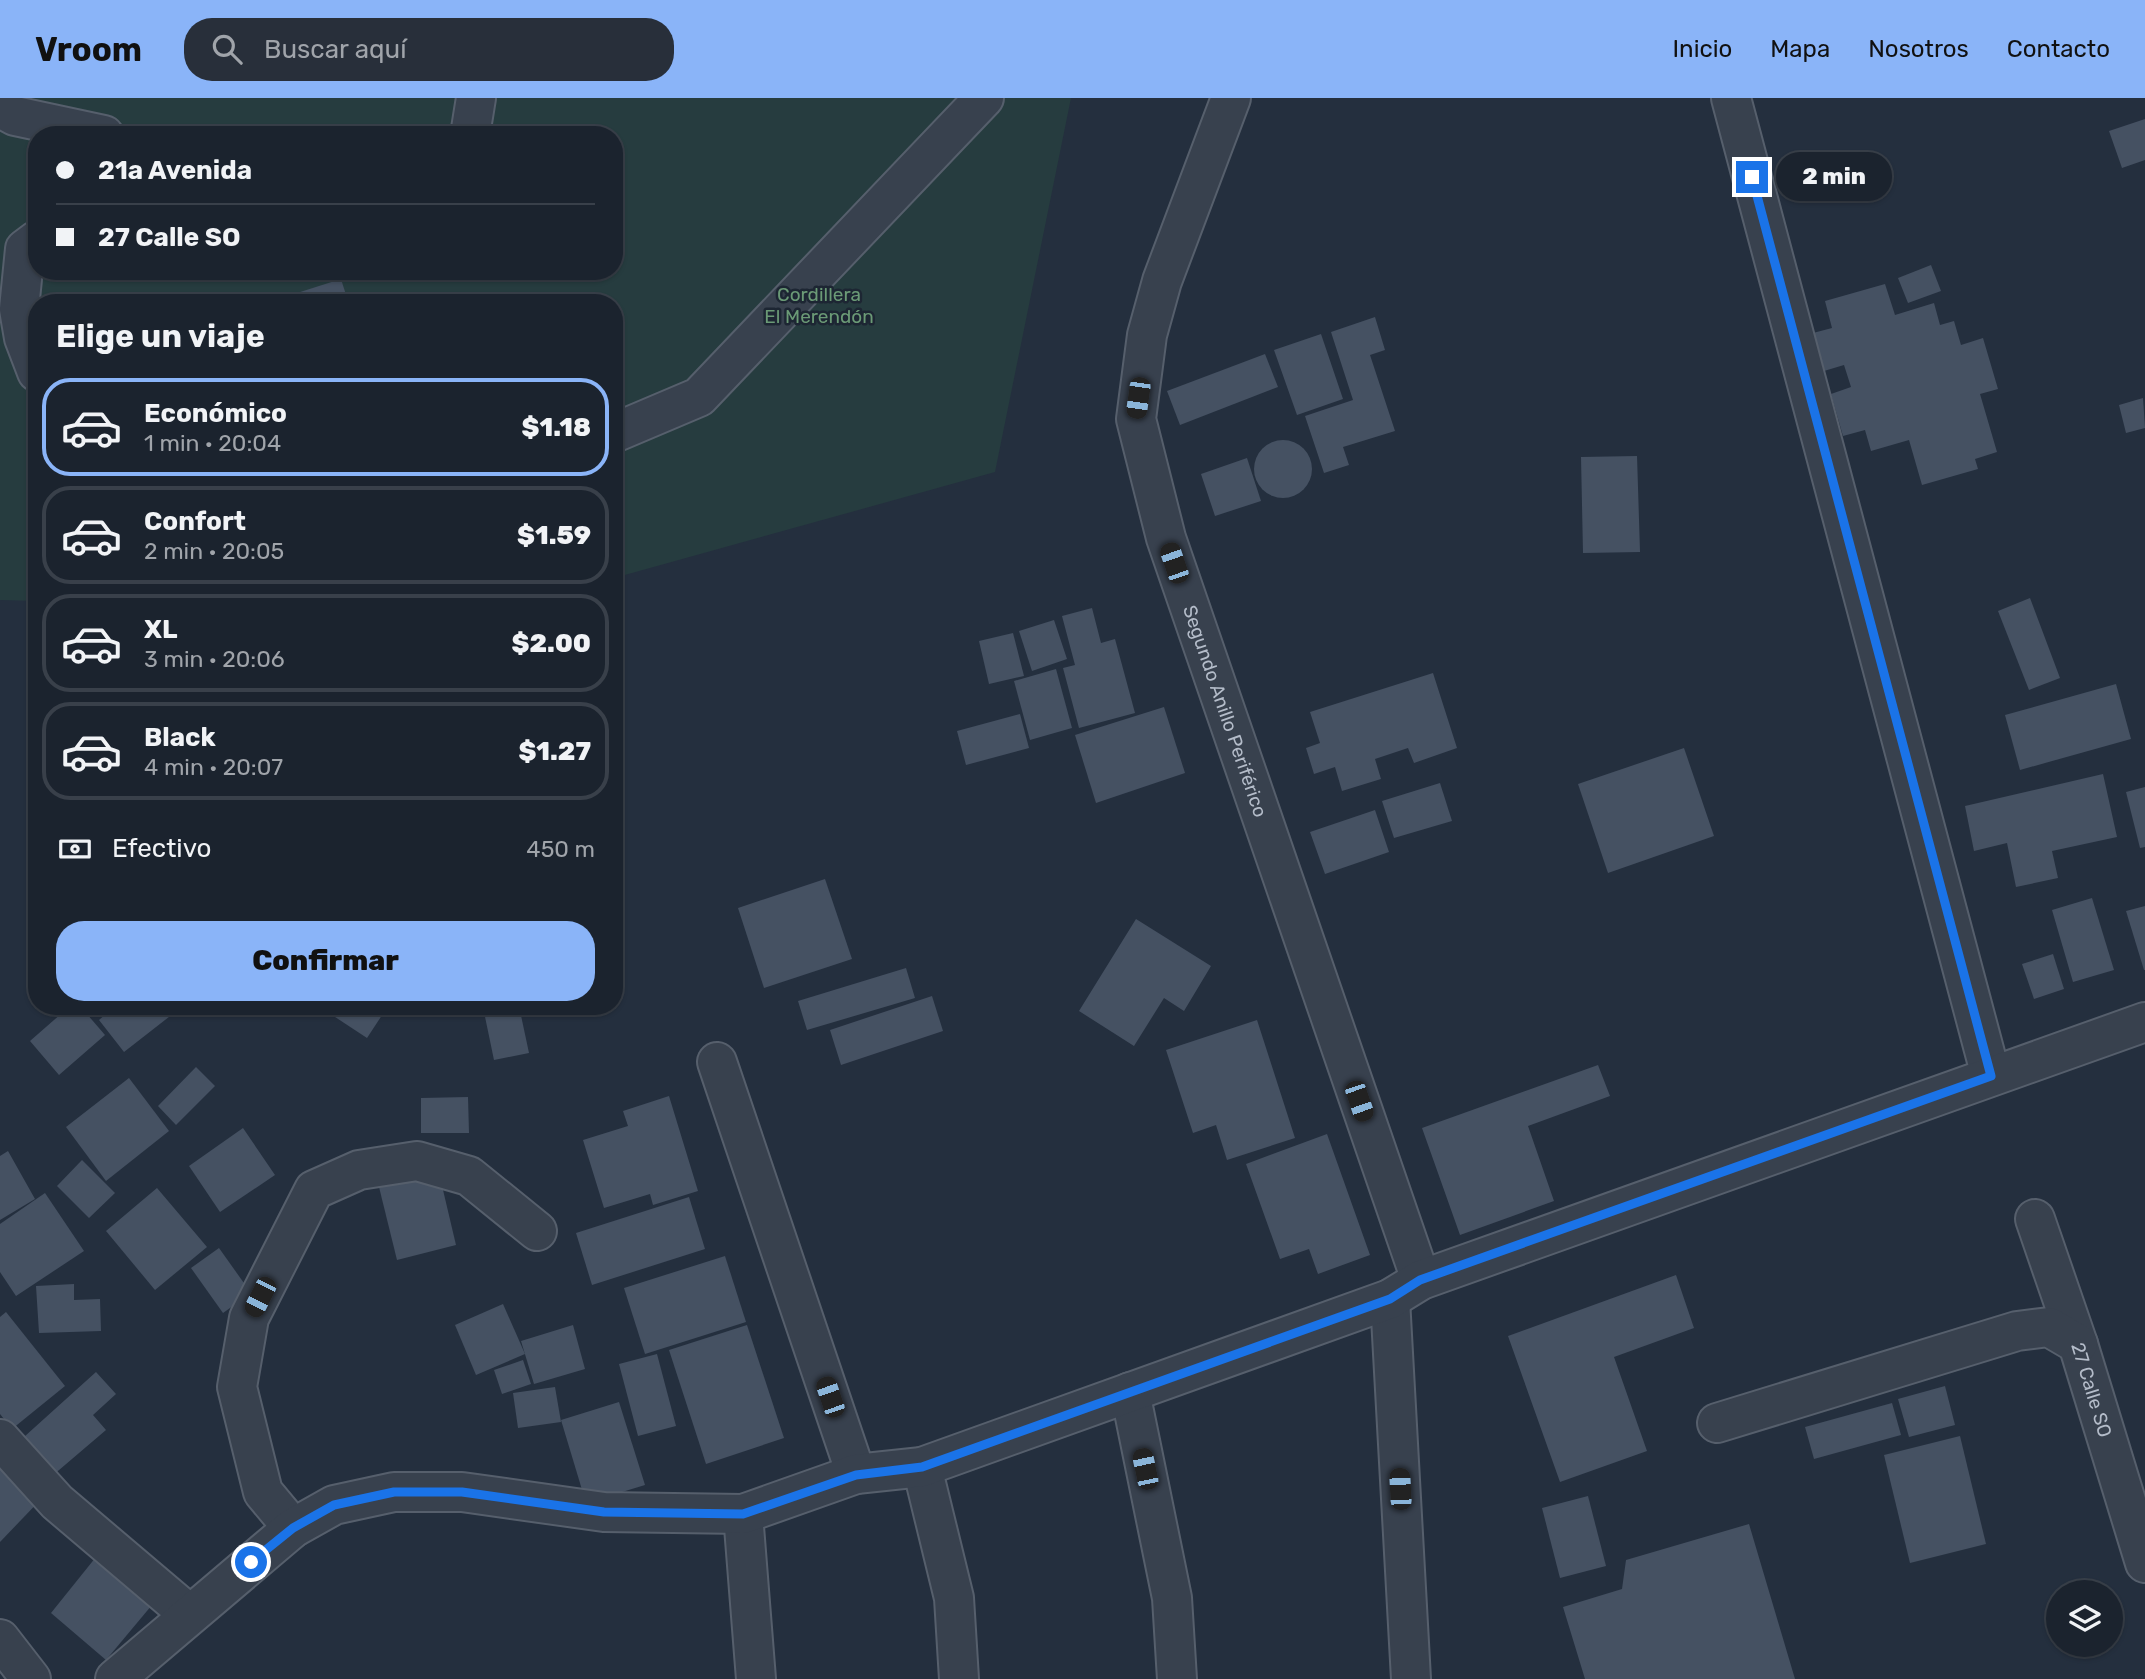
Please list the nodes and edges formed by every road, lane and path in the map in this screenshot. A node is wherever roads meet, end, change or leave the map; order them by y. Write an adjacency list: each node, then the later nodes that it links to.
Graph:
1 (476, 98): 7 (street)
2 (984, 98): 10 (street)
3 (1231, 98): 16 (street, Segundo Anillo Periférico)
4 (1731, 98): 13 (street)
5 (0, 108): 6 (street)
6 (62, 126)
7 (471, 126)
8 (28, 247): 9 (street)
9 (28, 348)
10 (623, 429)
11 (2145, 1022): 13 (street)
12 (717, 1062): 22 (street)
13 (1991, 1076): 16 (street)
14 (2035, 1219): 17 (street, 27 Calle SO)
15 (537, 1231): 24 (street)
16 (1405, 1289): 18 (street); 33 (street, Segundo Anillo Periférico)
17 (2078, 1344): 19 (street); 25 (street, 27 Calle SO)
18 (1130, 1392): 21 (street); 32 (street)
19 (1717, 1423)
20 (0, 1439): 26 (street)
21 (922, 1467): 22 (street); 31 (street)
22 (856, 1475): 23 (street)
23 (743, 1514): 24 (street); 30 (street)
24 (293, 1528): 26 (street)
25 (2145, 1563)
26 (189, 1614): 29 (street)
27 (0, 1639): 28 (street)
28 (31, 1679)
29 (115, 1679)
30 (756, 1679)
31 (959, 1679)
32 (1177, 1679)
33 (1411, 1679)

